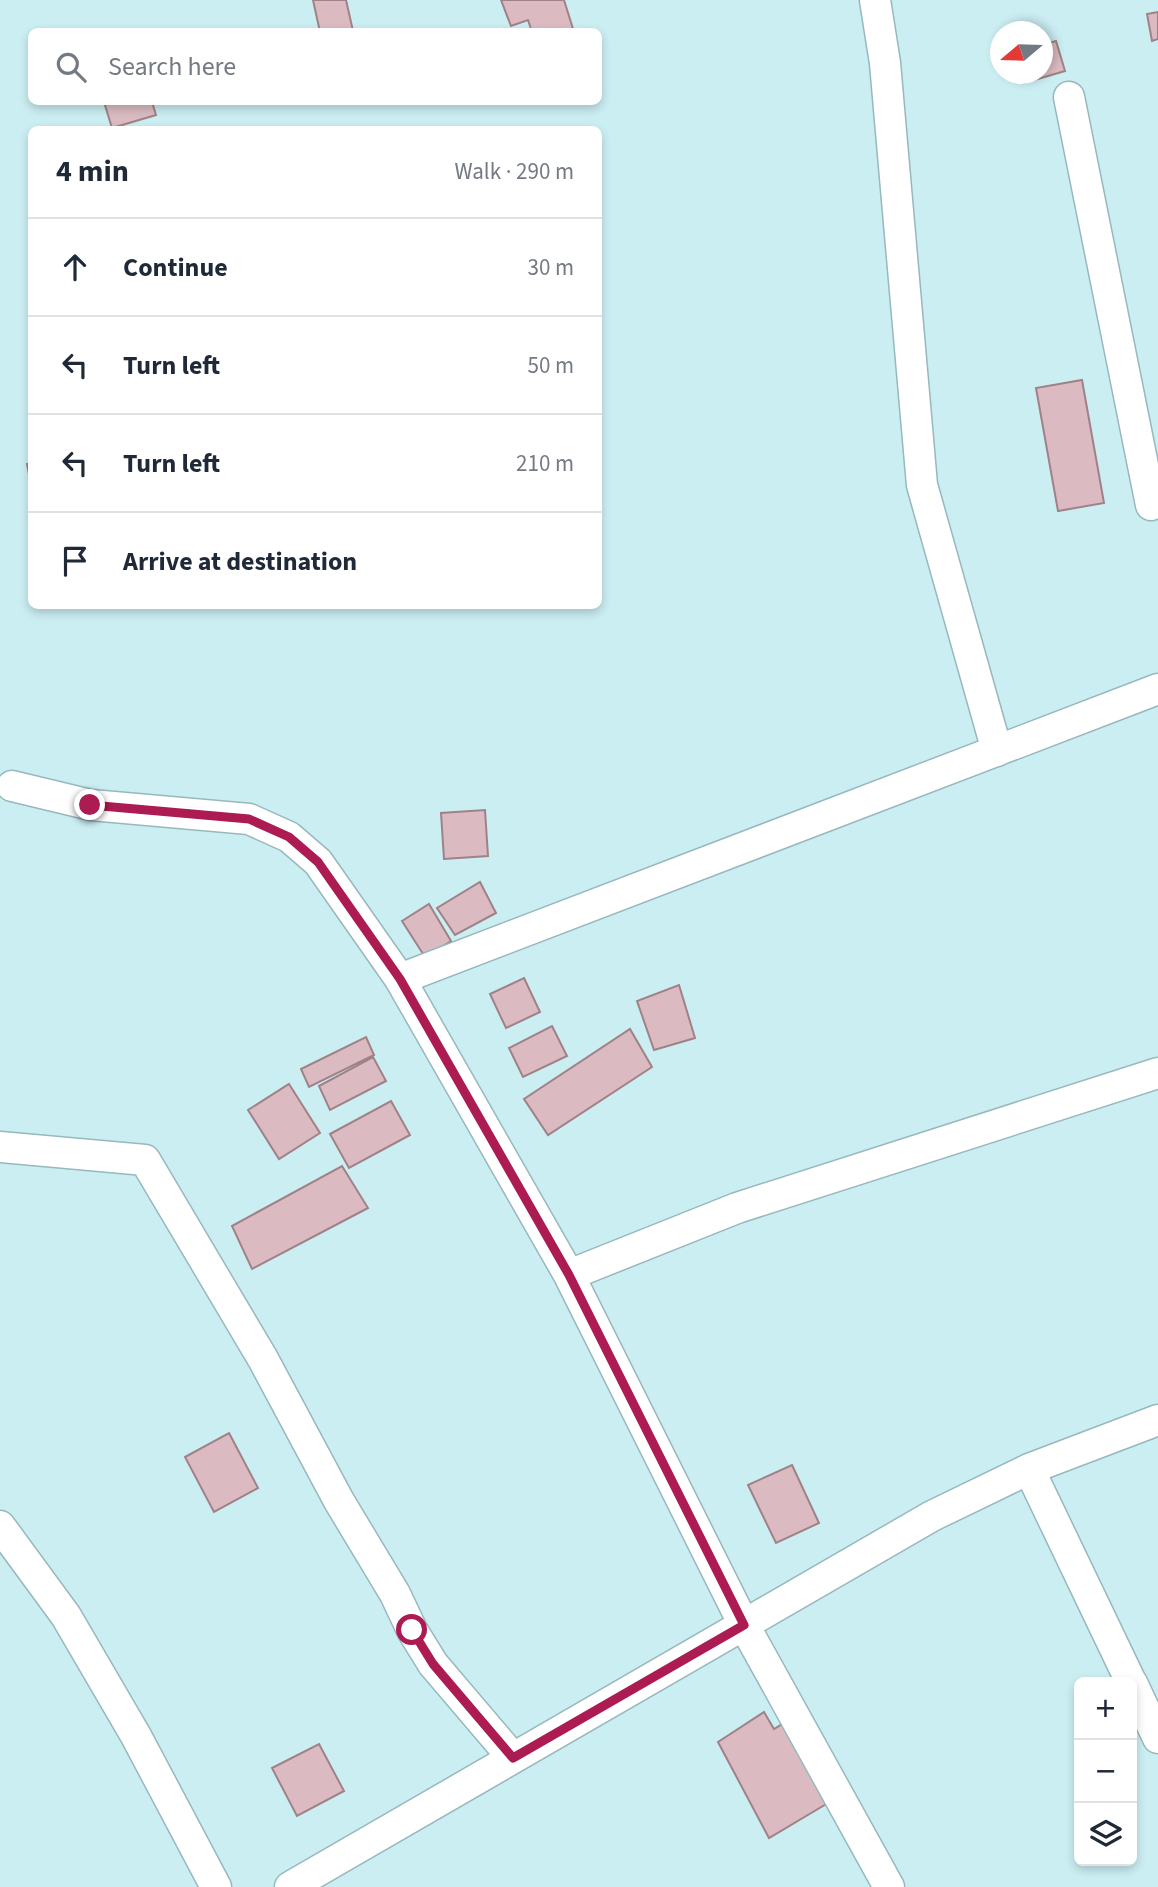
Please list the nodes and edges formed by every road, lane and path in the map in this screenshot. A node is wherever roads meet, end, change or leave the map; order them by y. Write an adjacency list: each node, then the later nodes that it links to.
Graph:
1 (875, 0): 5 (street)
2 (1069, 97): 3 (street)
3 (1152, 505)
4 (1158, 689): 5 (street)
5 (996, 751): 7 (street)
6 (12, 786): 7 (street)
7 (400, 979): 10 (street)
8 (1158, 1073): 10 (street)
9 (0, 1147): 18 (street)
10 (569, 1275): 14 (street)
11 (1158, 1420): 12 (street)
12 (1029, 1469): 14 (street); 15 (street)
13 (0, 1526): 19 (street)
14 (744, 1625): 18 (street); 21 (street)
15 (1129, 1677)
16 (1137, 1694): 17 (street)
17 (1158, 1738)
18 (513, 1758): 20 (street)
19 (216, 1887)
20 (290, 1887)
21 (889, 1887)

